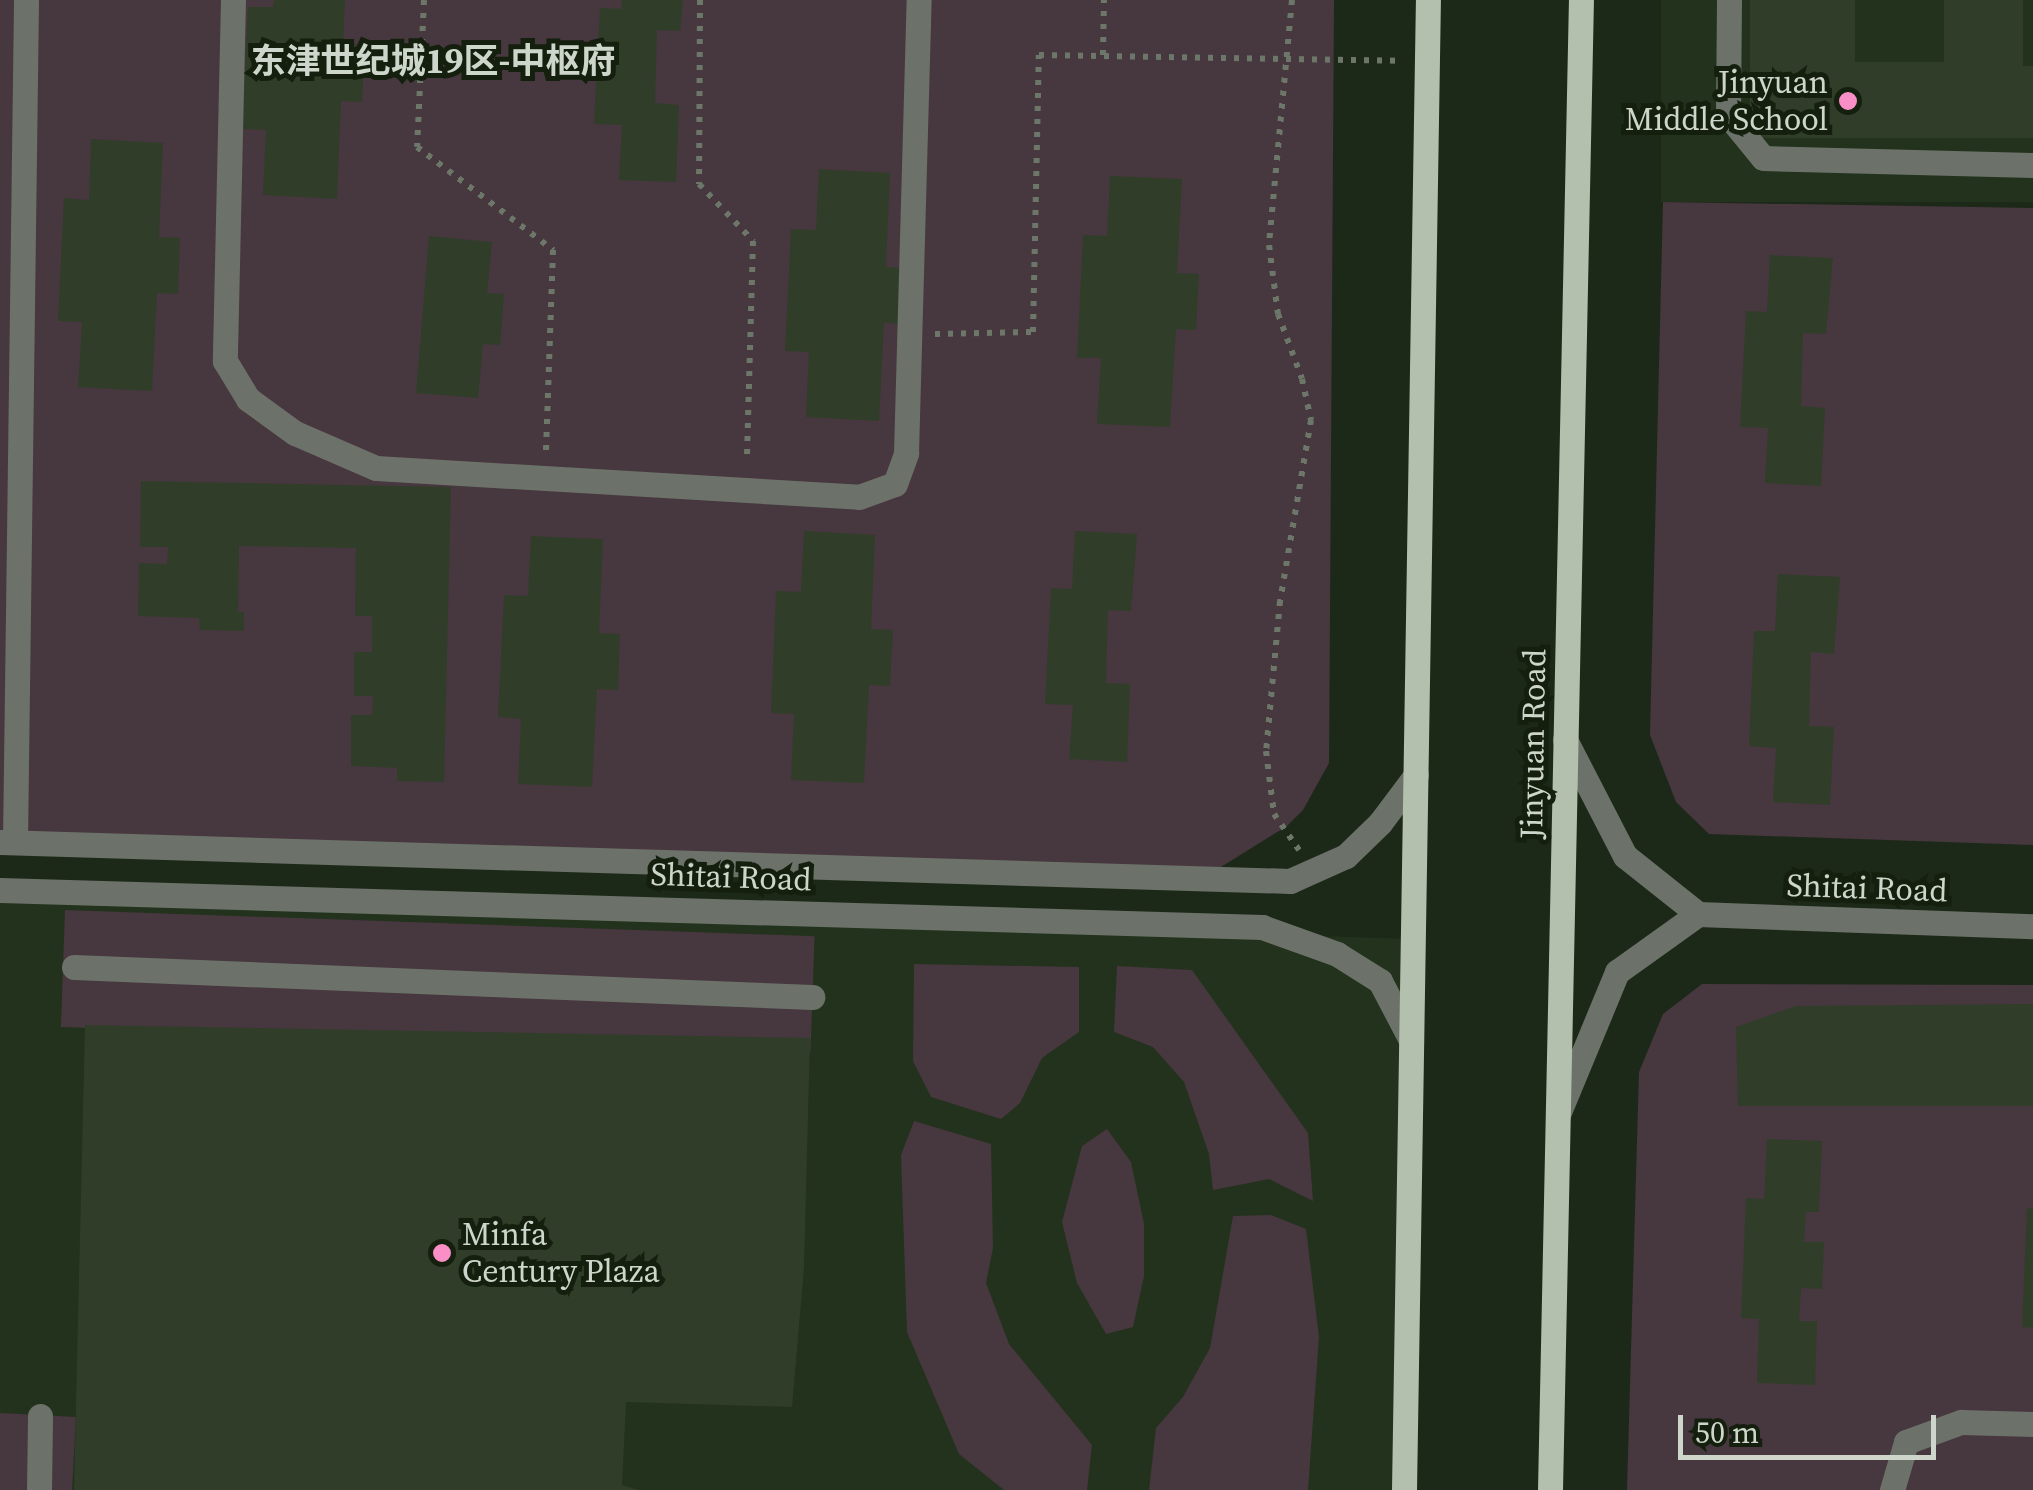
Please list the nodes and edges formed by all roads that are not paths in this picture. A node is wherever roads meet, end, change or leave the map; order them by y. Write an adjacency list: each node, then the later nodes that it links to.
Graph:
1 (26, 0): 10 (street)
2 (233, 0): 3 (street)
3 (920, 0)
4 (1428, 0): 9 (main road)
5 (1581, 0): 8 (main road, Jinyuan Road)
6 (1729, 0): 7 (street)
7 (2033, 165)
8 (1566, 740): 12 (street); 17 (main road, Jinyuan Road)
9 (1416, 775): 10 (street, Shitai Road); 16 (main road)
10 (8, 842)
11 (0, 890): 16 (street, Shitai Road)
12 (1698, 914): 13 (street, Shitai Road); 17 (street)
13 (2033, 926)
14 (74, 967): 15 (street)
15 (812, 997)
16 (1411, 1040): 21 (main road)
17 (1557, 1117): 22 (main road, Jinyuan Road)
18 (40, 1416): 20 (street)
19 (2033, 1424): 23 (street)
20 (39, 1490)
21 (1404, 1490)
22 (1550, 1490)
23 (1892, 1490)

